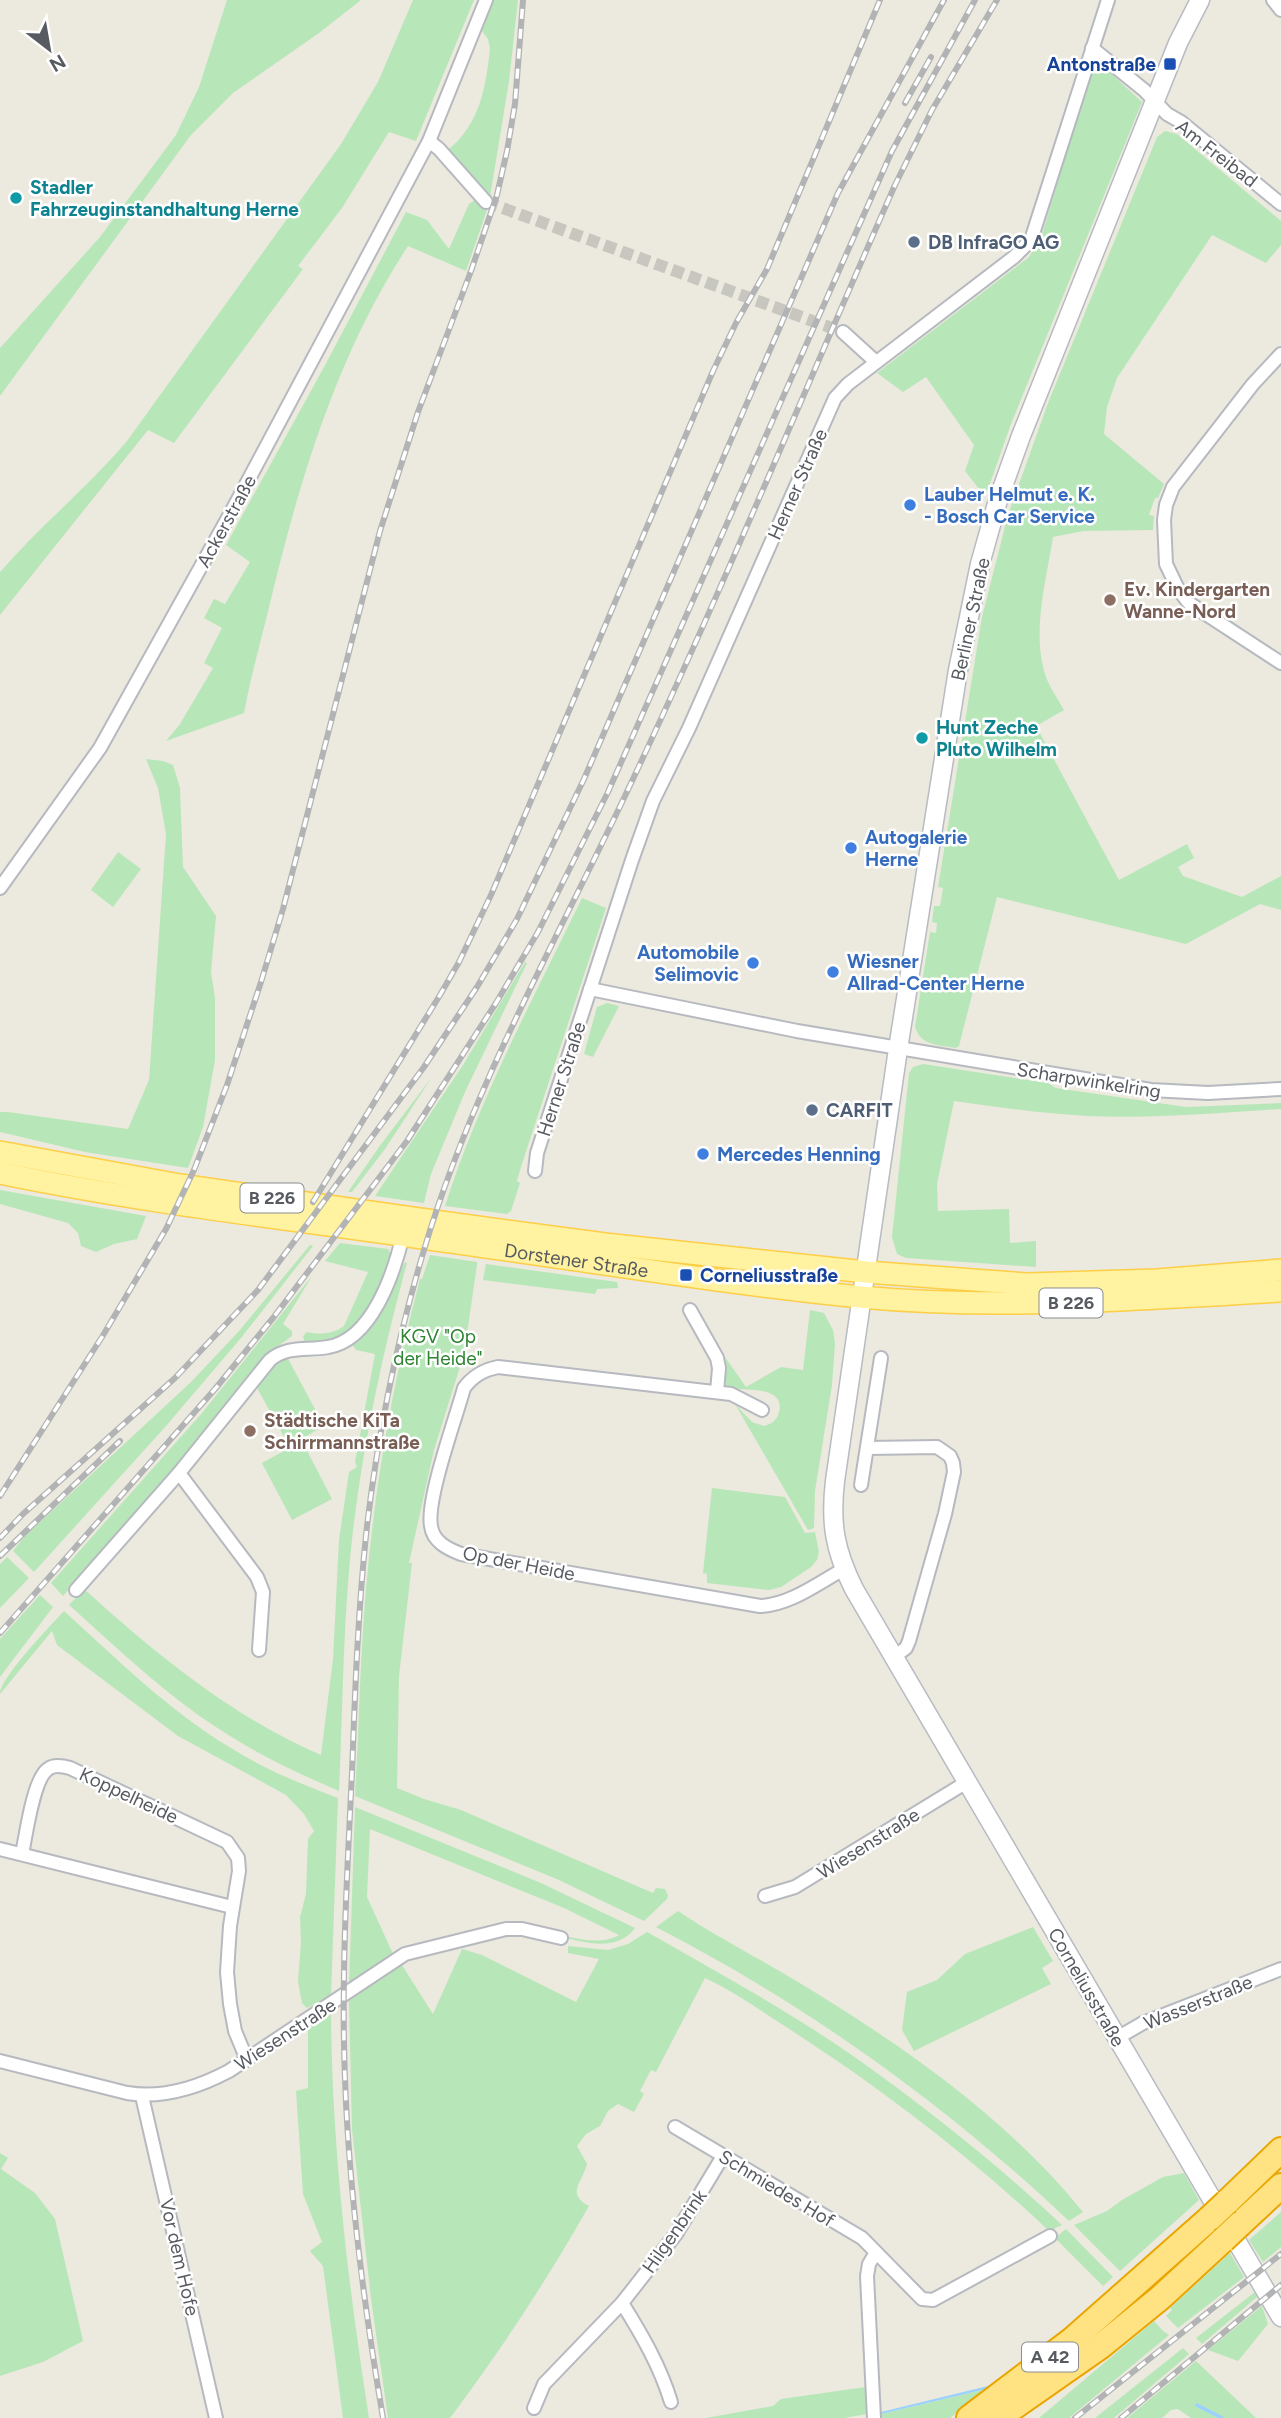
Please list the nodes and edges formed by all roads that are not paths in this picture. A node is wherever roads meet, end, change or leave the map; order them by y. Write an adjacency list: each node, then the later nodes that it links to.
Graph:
1 (486, 0): 8 (street, Ackerstraße)
2 (1108, 0): 6 (street, Herner Straße)
3 (1200, 0): 7 (main road, Berliner Straße)
4 (1273, 0): 5 (street)
5 (1281, 10)
6 (1092, 48): 7 (street); 13 (street, Herner Straße)
7 (1155, 101): 10 (street, Am Freibad); 17 (main road, Berliner Straße)
8 (429, 141): 9 (street); 15 (street, Ackerstraße)
9 (486, 202)
10 (1281, 204)
11 (843, 332): 13 (street)
12 (1281, 354): 14 (street)
13 (876, 362): 16 (street, Herner Straße)
14 (1281, 663)
15 (0, 887)
16 (590, 989): 17 (street); 20 (street, Herner Straße)
17 (898, 1049): 18 (street, Scharpwinkelring); 24 (main road, Berliner Straße)
18 (1281, 1089)
19 (0, 1152): 24 (main road, Dorstener Straße / B 226)
20 (535, 1171)
21 (0, 1172): 22 (main road, Dorstener Straße / B 226)
22 (403, 1235): 26 (main road, Dorstener Straße / B 226); 32 (street)
23 (1281, 1270): 24 (main road, Dorstener Straße / B 226)
24 (866, 1272): 26 (main road, Corneliusstraße)
25 (1281, 1291): 26 (main road, Dorstener Straße / B 226)
26 (862, 1297): 34 (main road, Corneliusstraße)
27 (690, 1310): 29 (street)
28 (881, 1358): 31 (street)
29 (717, 1392): 30 (street, Op der Heide); 34 (street, Op der Heide)
30 (762, 1410)
31 (867, 1448): 33 (street); 37 (street)
32 (179, 1473): 35 (street); 36 (street)
33 (861, 1485)
34 (844, 1569): 37 (main road, Corneliusstraße)
35 (76, 1590)
36 (259, 1650)
37 (894, 1657): 38 (main road, Corneliusstraße)
38 (967, 1782): 41 (street, Wiesenstraße); 45 (main road, Corneliusstraße)
39 (0, 1849): 40 (street)
40 (22, 1854): 42 (street); 42 (street, Koppelheide)
41 (765, 1896)
42 (232, 1907): 46 (street, Koppelheide)
43 (561, 1938): 46 (street, Wiesenstraße)
44 (1281, 1969): 45 (street, Wasserstraße)
45 (1117, 2038): 56 (main road, Corneliusstraße)
46 (247, 2060): 48 (street, Wiesenstraße)
47 (0, 2061): 48 (street, Wiesenstraße)
48 (142, 2096): 60 (street, Vor dem Hofe)
49 (674, 2127): 51 (street, Schmiedes Hof)
50 (1281, 2150): 61 (highway, A 42)
51 (723, 2156): 54 (street, Schmiedes Hof); 55 (street, Hilgenbrink)
52 (1281, 2186): 62 (highway, A 42)
53 (1050, 2236): 54 (street, Schmiedes Hof)
54 (875, 2254): 59 (street)
55 (622, 2303): 57 (street); 58 (street, Hilgenbrink)
56 (1281, 2316)
57 (671, 2402)
58 (534, 2408)
59 (874, 2414)
60 (216, 2418)
61 (969, 2418)
62 (998, 2418)

